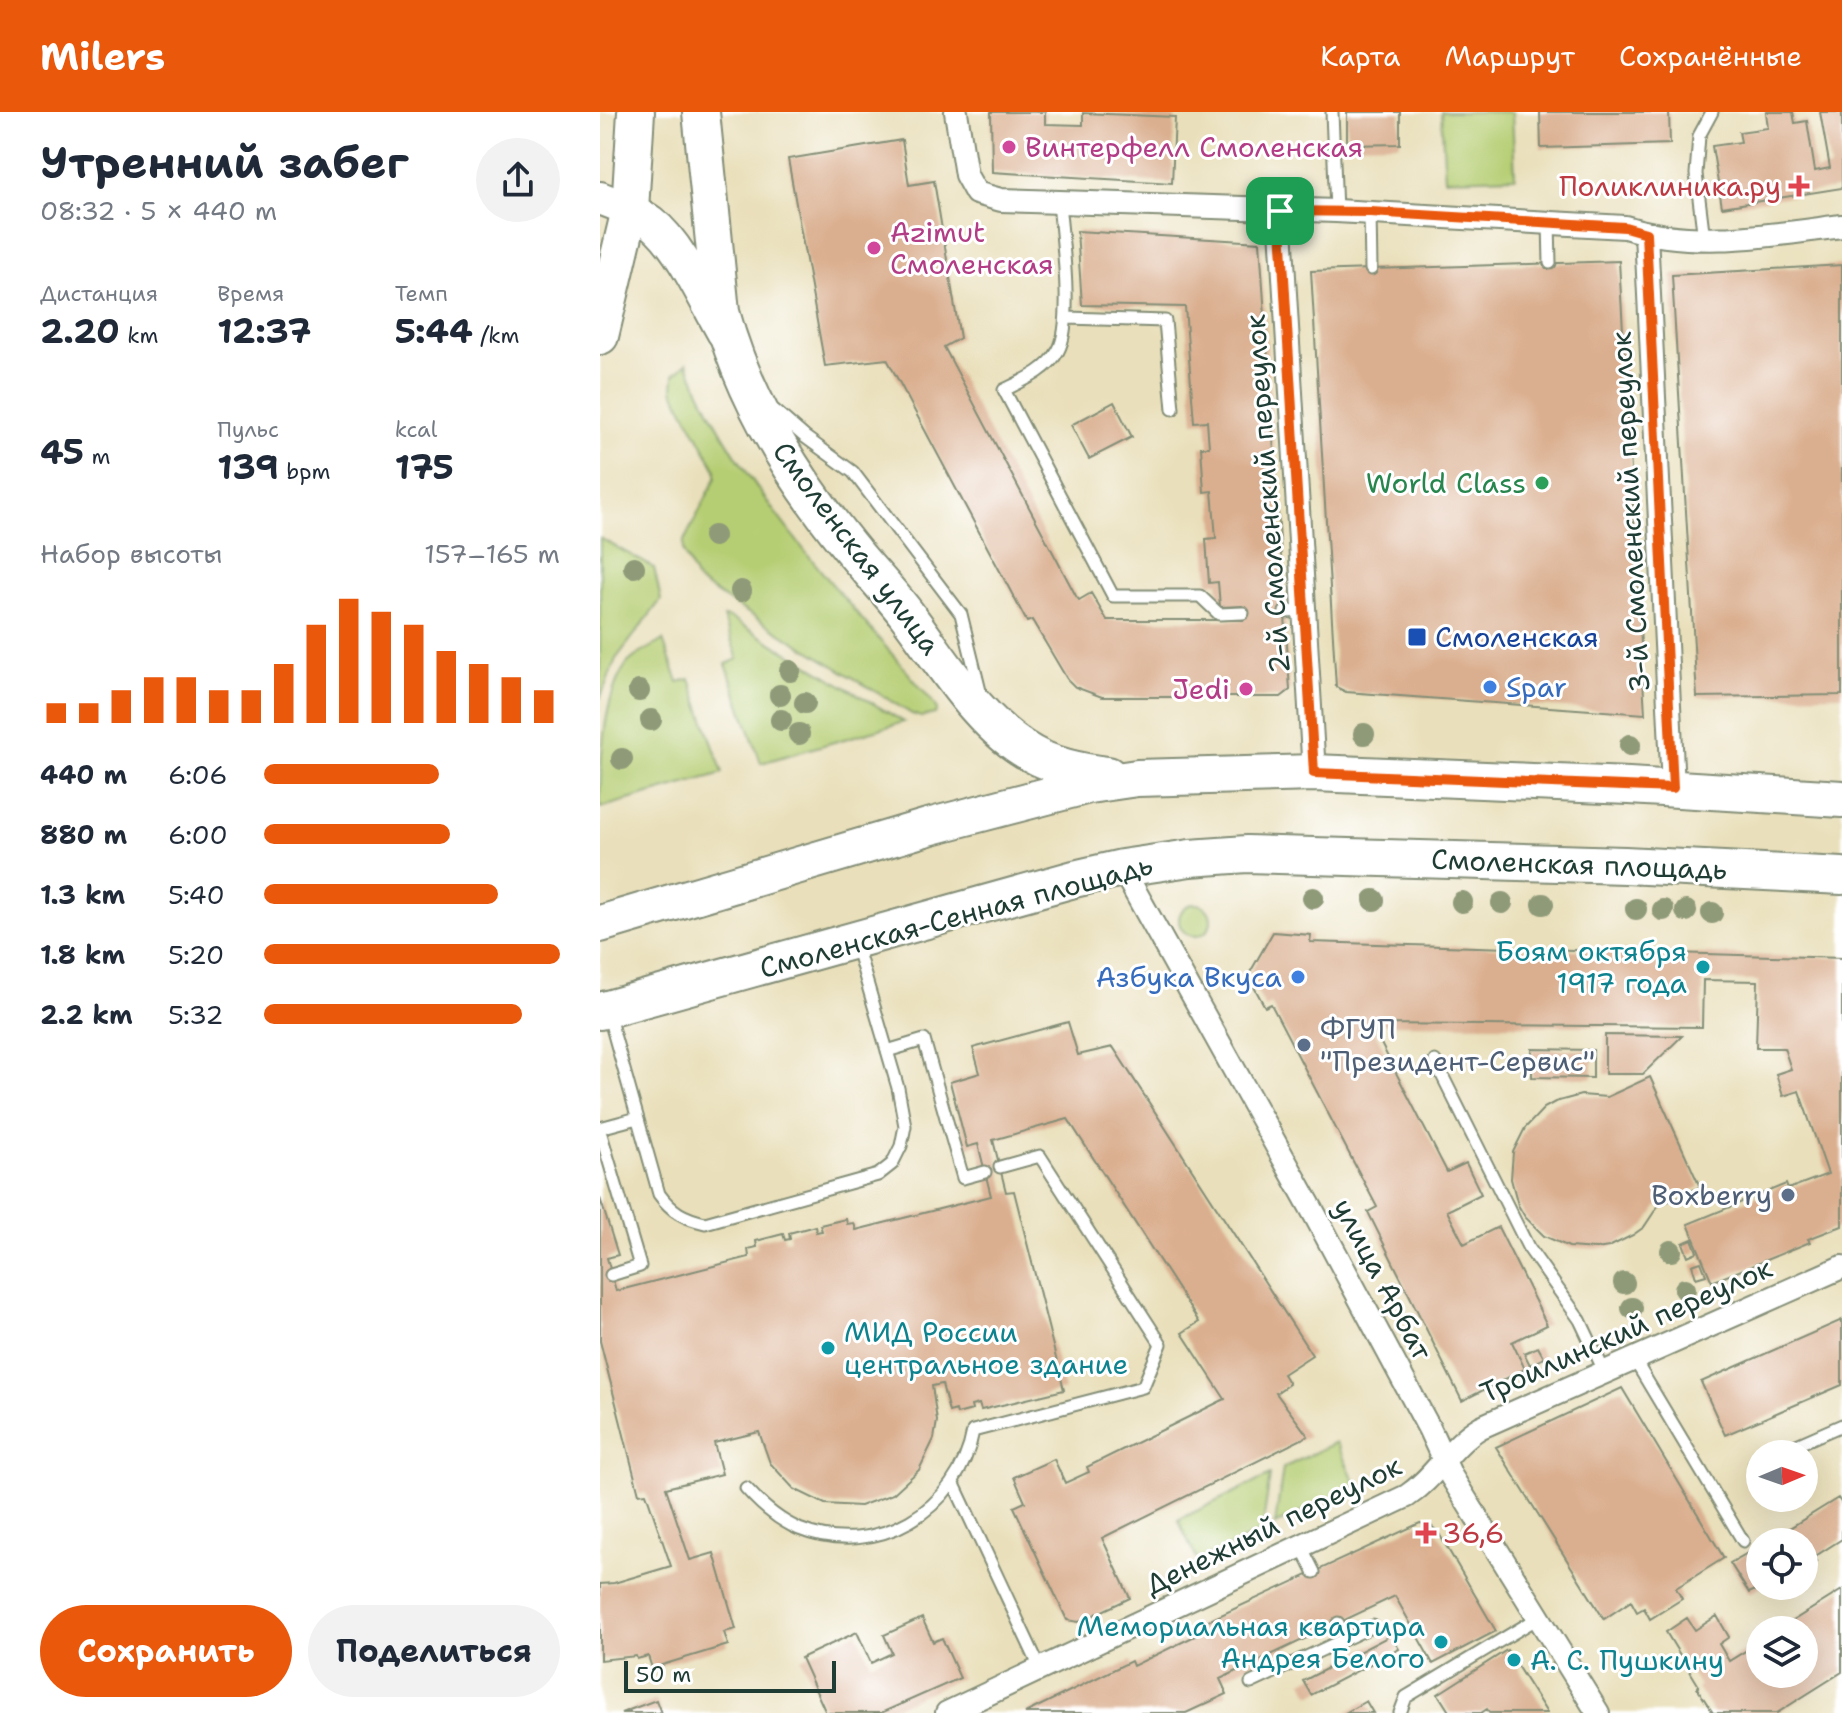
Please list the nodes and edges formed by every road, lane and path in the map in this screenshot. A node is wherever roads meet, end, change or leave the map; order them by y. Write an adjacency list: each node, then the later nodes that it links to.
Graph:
1 (636, 112): 7 (main road)
2 (702, 112): 19 (main road, Смоленская улица)
3 (956, 112): 6 (street)
4 (1332, 112): 9 (lane)
5 (1712, 112): 14 (lane)
6 (1059, 203): 8 (street); 17 (lane)
7 (615, 204): 18 (main road); 19 (street)
8 (1280, 211): 9 (street); 24 (street, 2-й Смоленский переулок)
9 (1336, 211): 10 (street)
10 (1370, 212): 11 (street); 16 (lane)
11 (1549, 223): 13 (street); 15 (lane)
12 (1842, 226): 14 (street)
13 (1646, 233): 14 (street); 26 (street, 3-й Смоленский переулок)
14 (1704, 239)
15 (1550, 263)
16 (1371, 269)
17 (1067, 318): 21 (lane); 22 (lane)
18 (600, 336)
19 (729, 340): 20 (main road, Смоленская улица)
20 (746, 385): 23 (main road, Смоленская улица); 23 (lane)
21 (1173, 409)
22 (1243, 613)
23 (987, 719): 25 (main road, Смоленская улица)
24 (1314, 773): 25 (main road); 26 (main road)
25 (1137, 778): 31 (main road)
26 (1673, 788): 27 (main road)
27 (1842, 799)
28 (1316, 855): 29 (main road, Смоленская-Сенная площадь); 30 (main road, Смоленская площадь)
29 (1122, 868): 32 (main road, Смоленская-Сенная площадь); 46 (street, улица Арбат)
30 (1842, 876)
31 (600, 924)
32 (854, 940): 33 (main road, Смоленская-Сенная площадь); 34 (lane)
33 (603, 1010): 36 (lane)
34 (887, 1051): 36 (lane); 39 (lane)
35 (1435, 1061): 43 (lane)
36 (637, 1118): 37 (lane)
37 (600, 1129): 41 (lane)
38 (1000, 1167): 47 (lane)
39 (985, 1172)
40 (1842, 1267): 42 (street, Троилинский переулок)
41 (611, 1275)
42 (1634, 1359): 43 (street, Троилинский переулок); 49 (lane)
43 (1605, 1373): 46 (street, Троилинский переулок)
44 (1842, 1425): 45 (lane)
45 (1808, 1440)
46 (1447, 1469): 50 (street, Денежный переулок); 52 (street, улица Арбат)
47 (953, 1482): 48 (lane); 56 (lane)
48 (746, 1488)
49 (1743, 1541)
50 (1301, 1546): 51 (lane); 56 (street, Денежный переулок)
51 (1314, 1572)
52 (1538, 1618): 59 (lane); 60 (street, улица Арбат)
53 (1338, 1623): 55 (lane)
54 (1373, 1626): 55 (lane)
55 (1345, 1639): 57 (lane)
56 (1041, 1670): 58 (street, Денежный переулок)
57 (1251, 1683)
58 (947, 1713)
59 (1400, 1713)
60 (1598, 1713)

